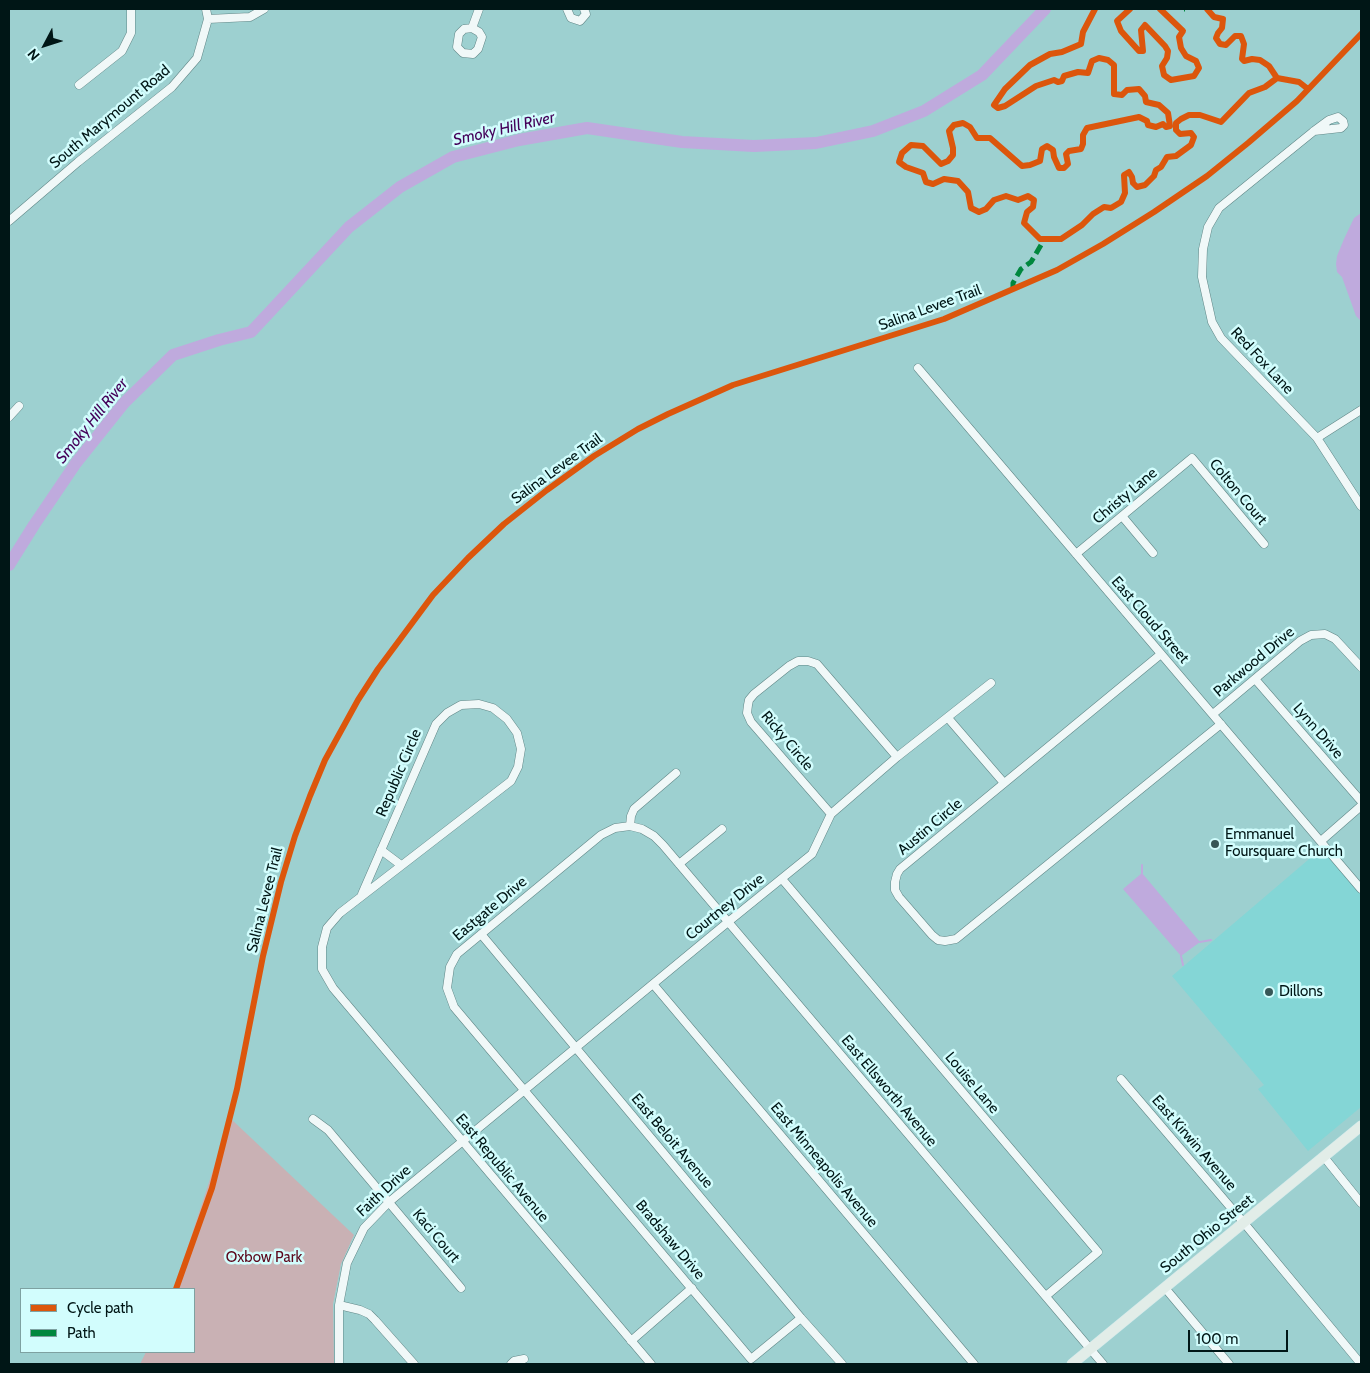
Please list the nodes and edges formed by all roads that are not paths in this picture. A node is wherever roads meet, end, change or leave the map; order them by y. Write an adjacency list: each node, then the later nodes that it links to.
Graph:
1 (131, 9): 9 (street)
2 (206, 9): 7 (street)
3 (264, 9): 7 (street)
4 (479, 9): 8 (street)
5 (567, 9): 6 (street)
6 (584, 9)
7 (208, 19): 11 (street, South Marymount Road)
8 (472, 28)
9 (79, 85)
10 (1314, 131): 16 (street, Red Fox Lane)
11 (9, 221)
12 (918, 368): 21 (street, East Cloud Street)
13 (20, 406): 15 (street)
14 (1361, 410): 16 (street)
15 (9, 417)
16 (1317, 438): 18 (street, Red Fox Lane)
17 (1192, 458): 19 (street, Christy Lane); 20 (street, Colton Court)
18 (1361, 506)
19 (1122, 516): 21 (street, Christy Lane); 22 (street)
20 (1264, 544)
21 (1076, 554): 23 (street, East Cloud Street)
22 (1153, 554)
23 (1161, 654): 27 (street, East Cloud Street); 32 (street, Austin Circle)
24 (1361, 667): 25 (street, Parkwood Drive)
25 (1255, 679): 27 (street, Parkwood Drive); 33 (street, Lynn Drive)
26 (991, 683): 28 (street, Courtney Drive)
27 (1213, 714): 29 (street, East Cloud Street)
28 (948, 718): 30 (street, Courtney Drive); 32 (street)
29 (1221, 724): 32 (street, Austin Circle); 38 (street, East Cloud Street)
30 (897, 758): 35 (street, Courtney Drive); 35 (street, Ricky Circle)
31 (676, 773): 36 (street)
32 (1004, 783)
33 (1361, 802)
34 (1361, 806): 38 (street)
35 (831, 814): 42 (street, Courtney Drive)
36 (630, 826): 40 (street, East Ellsworth Avenue); 46 (street, Eastgate Drive)
37 (722, 828): 40 (street)
38 (1321, 841): 43 (street, East Cloud Street)
39 (381, 850): 41 (street); 41 (street, Republic Circle); 44 (street, Republic Circle)
40 (679, 864): 45 (street, East Ellsworth Avenue)
41 (401, 865): 44 (street, Republic Circle)
42 (782, 879): 45 (street, Courtney Drive); 62 (street, Louise Lane)
43 (1361, 889)
44 (362, 894): 48 (street, Republic Circle)
45 (728, 922): 47 (street, Courtney Drive); 62 (street, East Ellsworth Avenue)
46 (482, 934): 49 (street, East Beloit Avenue); 51 (street, Eastgate Drive)
47 (653, 984): 49 (street, Courtney Drive); 73 (street, East Minneapolis Avenue)
48 (333, 988): 54 (street, East Republic Avenue)
49 (576, 1047): 51 (street, Courtney Drive); 64 (street, East Beloit Avenue)
50 (1121, 1079): 58 (street, East Kirwin Avenue)
51 (524, 1090): 54 (street, Courtney Drive); 60 (street, Bradshaw Drive)
52 (313, 1119): 56 (street, Kaci Court)
53 (1361, 1126): 55 (main road, South Ohio Street)
54 (461, 1142): 56 (street, Faith Drive); 65 (street, East Republic Avenue)
55 (1324, 1157): 57 (street); 58 (main road, South Ohio Street)
56 (389, 1202): 59 (street, Kaci Court); 63 (street, Faith Drive)
57 (1361, 1203)
58 (1244, 1223): 61 (main road, South Ohio Street); 77 (street, East Kirwin Avenue)
59 (461, 1288)
60 (692, 1288): 64 (street, Bradshaw Drive); 65 (street)
61 (1165, 1288): 66 (main road, South Ohio Street); 76 (street)
62 (1046, 1296): 66 (street, East Ellsworth Avenue)
63 (339, 1305): 68 (street, Faith Drive); 69 (street)
64 (801, 1318): 72 (street, East Beloit Avenue)
65 (631, 1341): 71 (street, East Republic Avenue)
66 (1090, 1349): 74 (main road, South Ohio Street); 75 (street, East Ellsworth Avenue)
67 (524, 1359): 70 (street)
68 (339, 1364)
69 (414, 1364)
70 (511, 1364)
71 (651, 1364)
72 (842, 1364)
73 (974, 1364)
74 (1072, 1364)
75 (1103, 1364)
76 (1229, 1364)
77 (1361, 1364)

